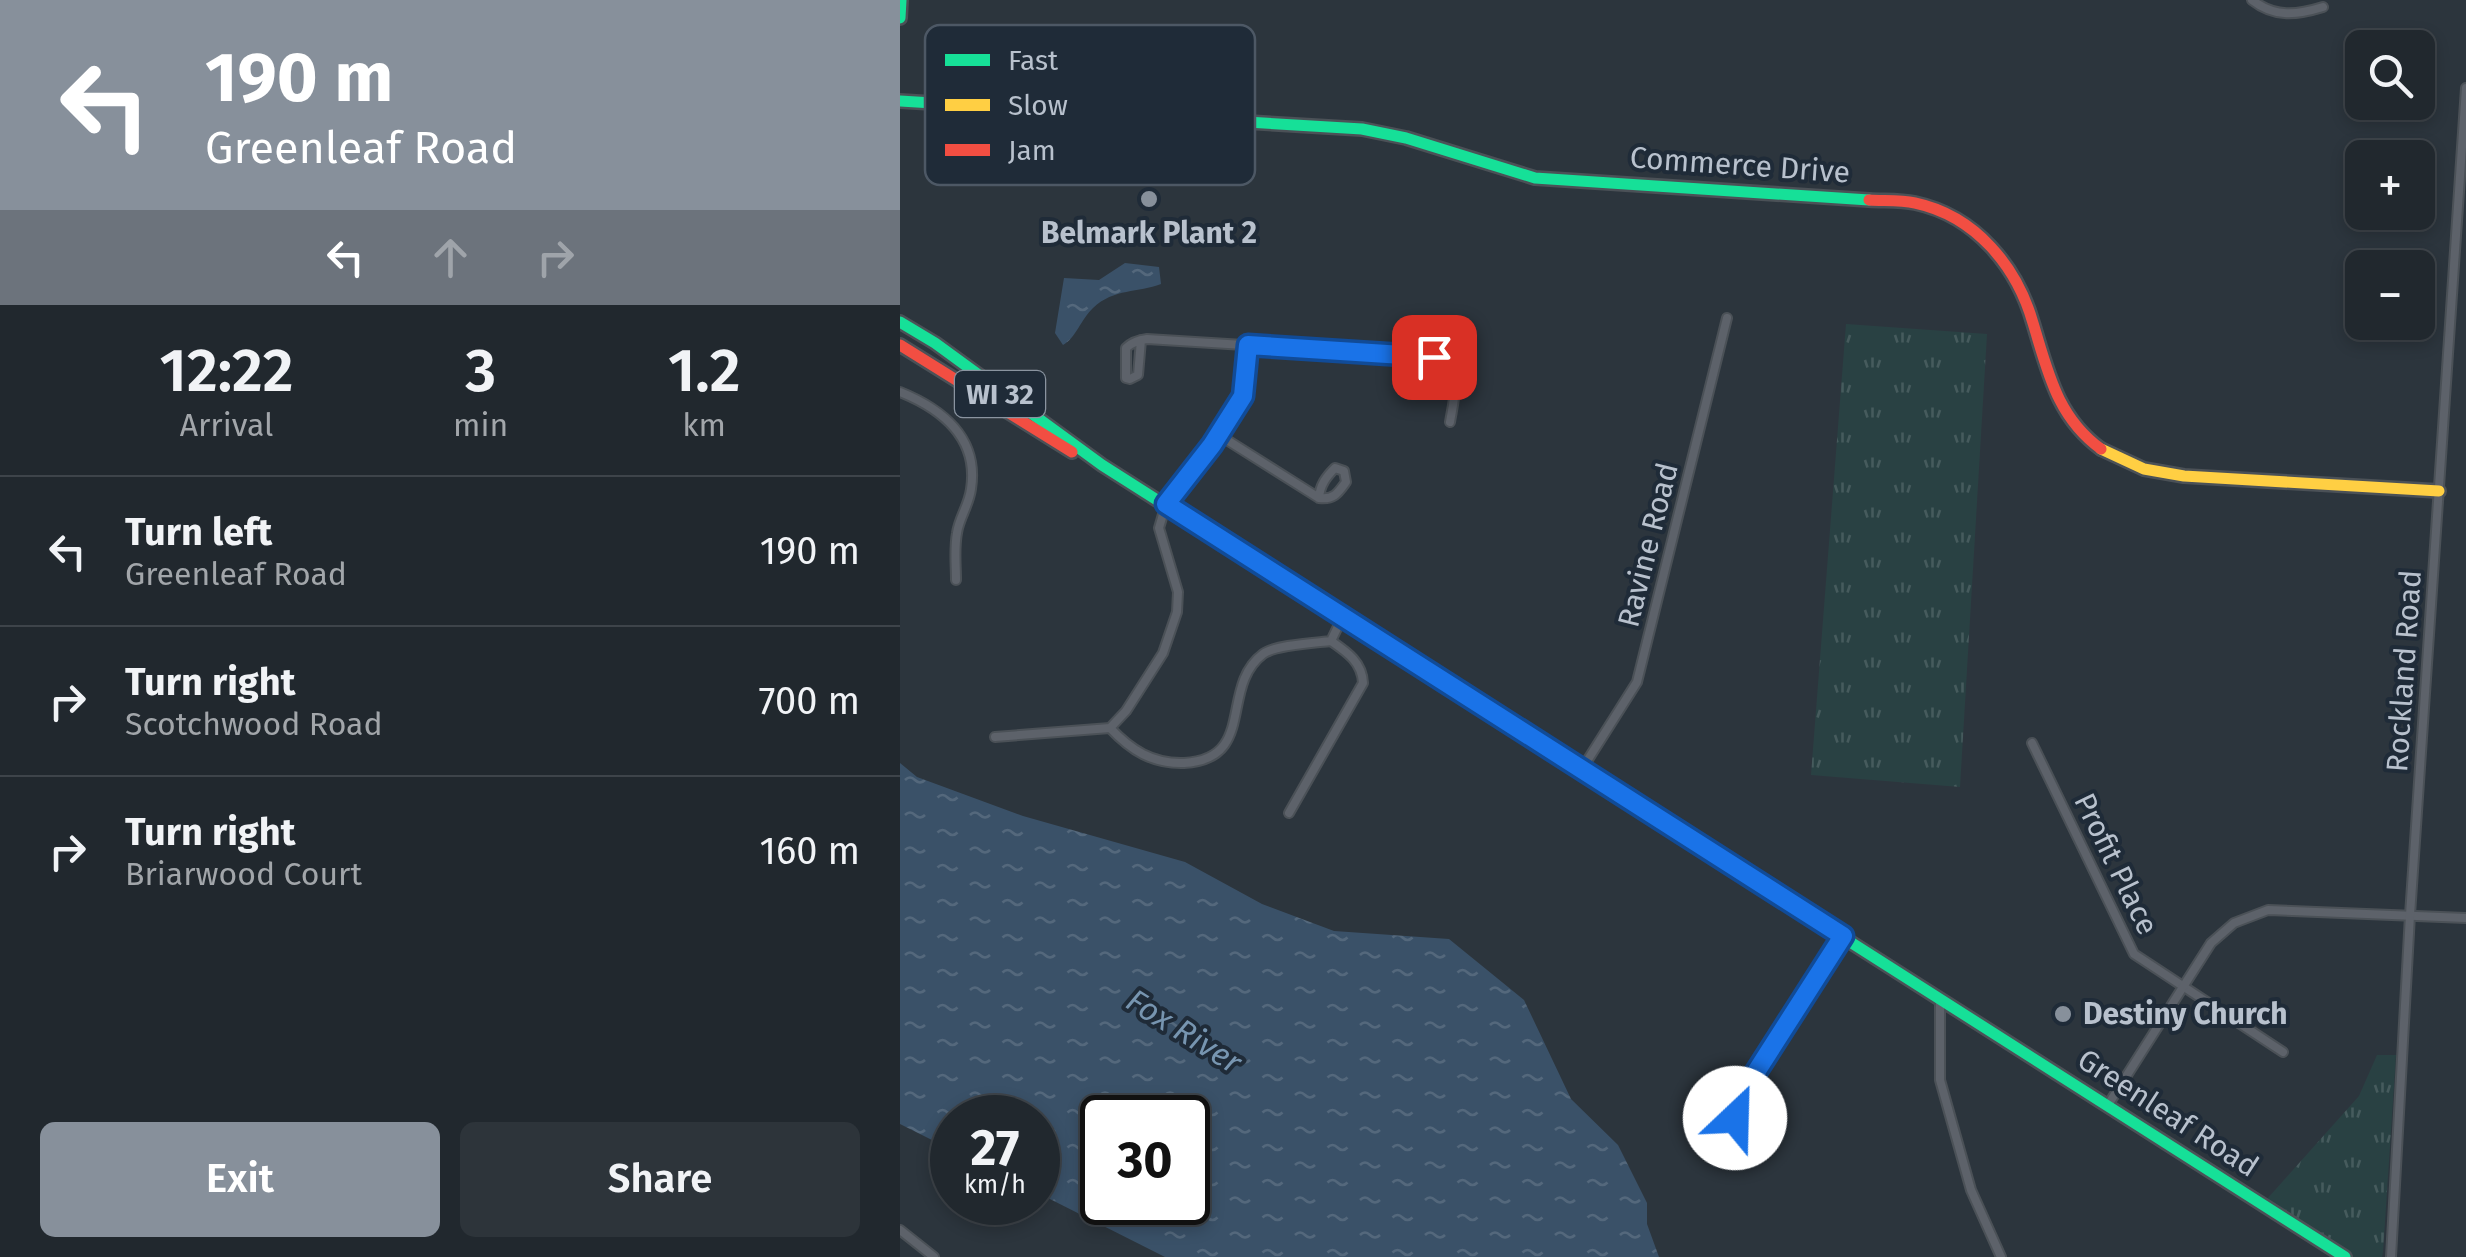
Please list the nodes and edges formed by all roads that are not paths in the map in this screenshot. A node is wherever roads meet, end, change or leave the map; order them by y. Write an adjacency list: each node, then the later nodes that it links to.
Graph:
1 (901, 0): 4 (main road)
2 (2252, 0): 3 (street)
3 (2324, 8)
4 (900, 18)
5 (2466, 88): 18 (street, Rockland Road)
6 (900, 101): 7 (main road, Commerce Drive)
7 (925, 102)
8 (1255, 122): 18 (main road, Commerce Drive)
9 (1728, 318): 27 (street, Ravine Road)
10 (900, 322): 17 (main road, Greenleaf Road / WI 32)
11 (1141, 340): 11 (street); 13 (street)
12 (900, 345): 17 (main road, Greenleaf Road / WI 32)
13 (1248, 345): 15 (street); 16 (street)
14 (900, 392): 21 (street)
15 (1450, 422)
16 (1219, 435): 19 (street); 20 (street)
17 (1102, 465): 20 (main road, Greenleaf Road / WI 32)
18 (2439, 491): 29 (street, Rockland Road)
19 (1319, 498)
20 (1166, 504): 22 (main road, Greenleaf Road / WI 32); 24 (street)
21 (956, 580)
22 (1342, 618): 23 (street); 27 (main road, Greenleaf Road / WI 32)
23 (1331, 641): 24 (street); 28 (street)
24 (1110, 728): 25 (street)
25 (996, 738)
26 (2032, 743): 32 (street, Profit Place)
27 (1582, 769): 31 (main road, Greenleaf Road / WI 32)
28 (1289, 813)
29 (2410, 915): 30 (street); 32 (street); 41 (street, Rockland Road)
30 (2466, 918)
31 (1843, 936): 33 (main road, Greenleaf Road / WI 32); 36 (street)
32 (2182, 987): 34 (street, Profit Place); 35 (street)
33 (1940, 1000): 35 (main road, Greenleaf Road / WI 32); 39 (street)
34 (2283, 1052)
35 (2108, 1105): 40 (main road, Greenleaf Road / WI 32)
36 (1752, 1158)
37 (900, 1230): 38 (street)
38 (934, 1257)
39 (2001, 1257)
40 (2346, 1257)
41 (2390, 1257)

